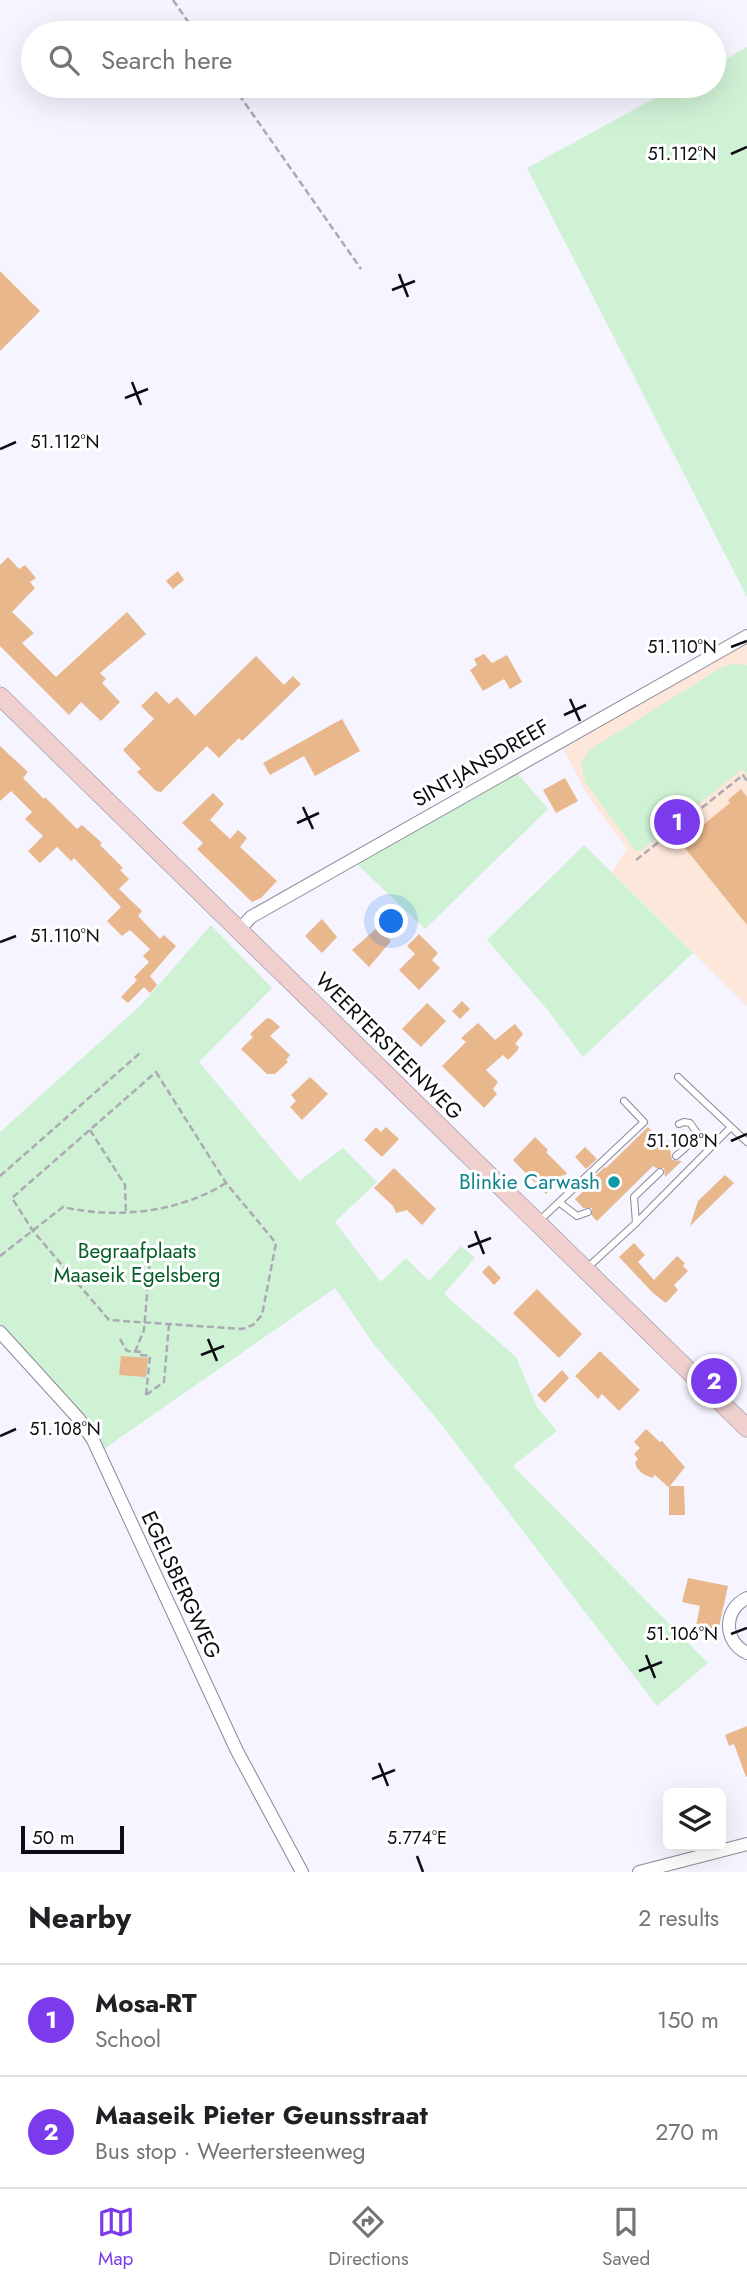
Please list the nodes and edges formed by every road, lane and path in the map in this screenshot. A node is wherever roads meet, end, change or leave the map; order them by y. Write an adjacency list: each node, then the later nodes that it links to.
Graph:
1 (173, 0): 2 (path)
2 (188, 21)
3 (241, 98): 4 (path)
4 (361, 269)
5 (747, 636): 9 (street, SINT-JANSDREEF)
6 (0, 696): 9 (main road, WEERTERSTEENWEG)
7 (747, 781): 8 (path)
8 (636, 860)
9 (239, 930): 25 (main road, WEERTERSTEENWEG)
10 (140, 1053): 19 (path)
11 (678, 1077): 14 (lane)
12 (624, 1101): 21 (lane)
13 (679, 1124): 17 (lane)
14 (731, 1127): 16 (lane); 24 (lane)
15 (90, 1130): 20 (path); 23 (path); 26 (path)
16 (747, 1142)
17 (676, 1156)
18 (660, 1172): 24 (lane)
19 (0, 1177)
20 (226, 1183): 23 (path); 31 (path)
21 (560, 1203): 22 (lane); 25 (lane)
22 (587, 1212)
23 (126, 1214): 26 (path)
24 (636, 1223): 29 (lane)
25 (537, 1224): 29 (main road, WEERTERSTEENWEG)
26 (33, 1231): 27 (path); 30 (path)
27 (0, 1256)
28 (150, 1260): 30 (path)
29 (584, 1270): 35 (main road, WEERTERSTEENWEG)
30 (144, 1323): 31 (path); 34 (path)
31 (169, 1324): 34 (path)
32 (0, 1332): 39 (street, EGELSBERGWEG)
33 (120, 1339): 34 (path)
34 (135, 1352)
35 (747, 1428)
36 (747, 1598): 37 (street)
37 (747, 1653)
38 (747, 1844): 40 (street)
39 (302, 1872)
40 (639, 1872)

